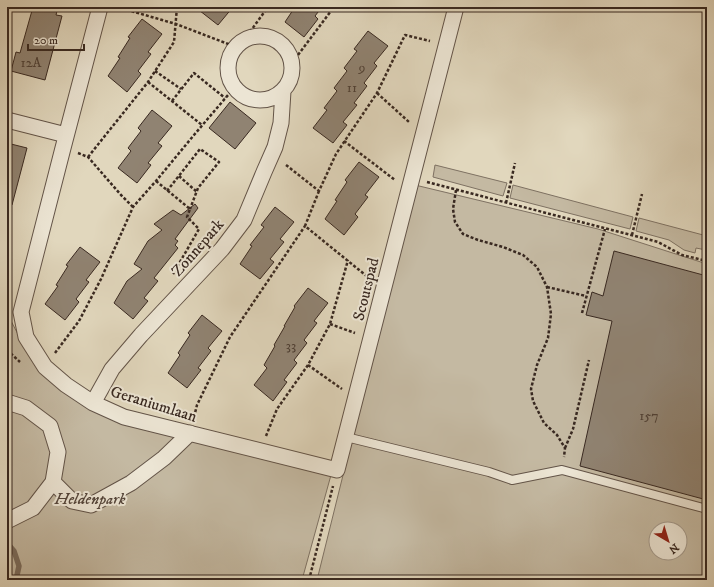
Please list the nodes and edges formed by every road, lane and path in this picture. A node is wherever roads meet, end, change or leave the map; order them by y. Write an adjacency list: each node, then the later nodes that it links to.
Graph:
1 (100, 7): 22 (street, Geraniumlaan)
2 (117, 7): 7 (path)
3 (177, 7): 7 (path)
4 (268, 7): 8 (path)
5 (334, 7): 10 (path)
6 (456, 7): 9 (street, Scoutspad)
7 (176, 24): 8 (path); 11 (path)
8 (240, 44): 10 (street); 15 (street)
9 (446, 44): 16 (path); 20 (street, Scoutspad)
10 (292, 63): 14 (street, Zonnepark)
11 (155, 71): 12 (path); 13 (path)
12 (148, 82): 17 (path); 24 (path)
13 (181, 89): 15 (path); 17 (path)
14 (283, 92): 15 (street); 23 (street, Zonnepark)
15 (230, 93): 19 (path)
16 (377, 93): 20 (path); 21 (path)
17 (172, 101): 19 (path)
18 (7, 120): 22 (street)
19 (202, 125): 27 (path)
20 (423, 135): 28 (street, Scoutspad)
21 (344, 141): 28 (path); 31 (path)
22 (64, 142): 24 (path); 51 (street, Geraniumlaan)
23 (272, 154): 31 (path); 54 (street, Zonnepark)
24 (88, 157): 35 (path)
25 (515, 163): 34 (path)
26 (179, 176): 30 (path); 32 (path); 32 (path)
27 (156, 181): 30 (path); 35 (path)
28 (410, 184): 29 (path); 44 (street, Scoutspad)
29 (456, 190): 34 (path); 43 (path)
30 (167, 191): 36 (path)
31 (319, 191): 37 (path)
32 (197, 192): 36 (path)
33 (642, 194): 39 (path)
34 (506, 203): 38 (path)
35 (133, 207): 51 (path)
36 (190, 209): 42 (path)
37 (305, 226): 40 (path); 55 (path)
38 (605, 229): 39 (path); 45 (path)
39 (632, 236): 41 (path)
40 (348, 260): 44 (path); 47 (path)
41 (707, 260)
42 (172, 275)
43 (547, 287): 45 (path); 57 (path)
44 (383, 289): 48 (street, Scoutspad)
45 (586, 296): 46 (path)
46 (582, 313)
47 (330, 324): 48 (path); 50 (path)
48 (370, 338): 52 (street, Scoutspad)
49 (589, 360): 57 (path)
50 (308, 365): 52 (path); 58 (path)
51 (45, 367): 54 (street, Geraniumlaan)
52 (355, 398): 56 (street, Scoutspad)
53 (7, 402): 61 (street)
54 (93, 403): 55 (street, Geraniumlaan)
55 (190, 434): 58 (street, Geraniumlaan); 61 (street)
56 (346, 437): 59 (street, Scoutspad); 60 (lane)
57 (565, 448): 60 (path)
58 (259, 450): 59 (street, Geraniumlaan)
59 (337, 470): 64 (path)
60 (562, 470): 62 (lane)
61 (54, 482): 63 (street)
62 (707, 509)
63 (7, 521)
64 (309, 580)

